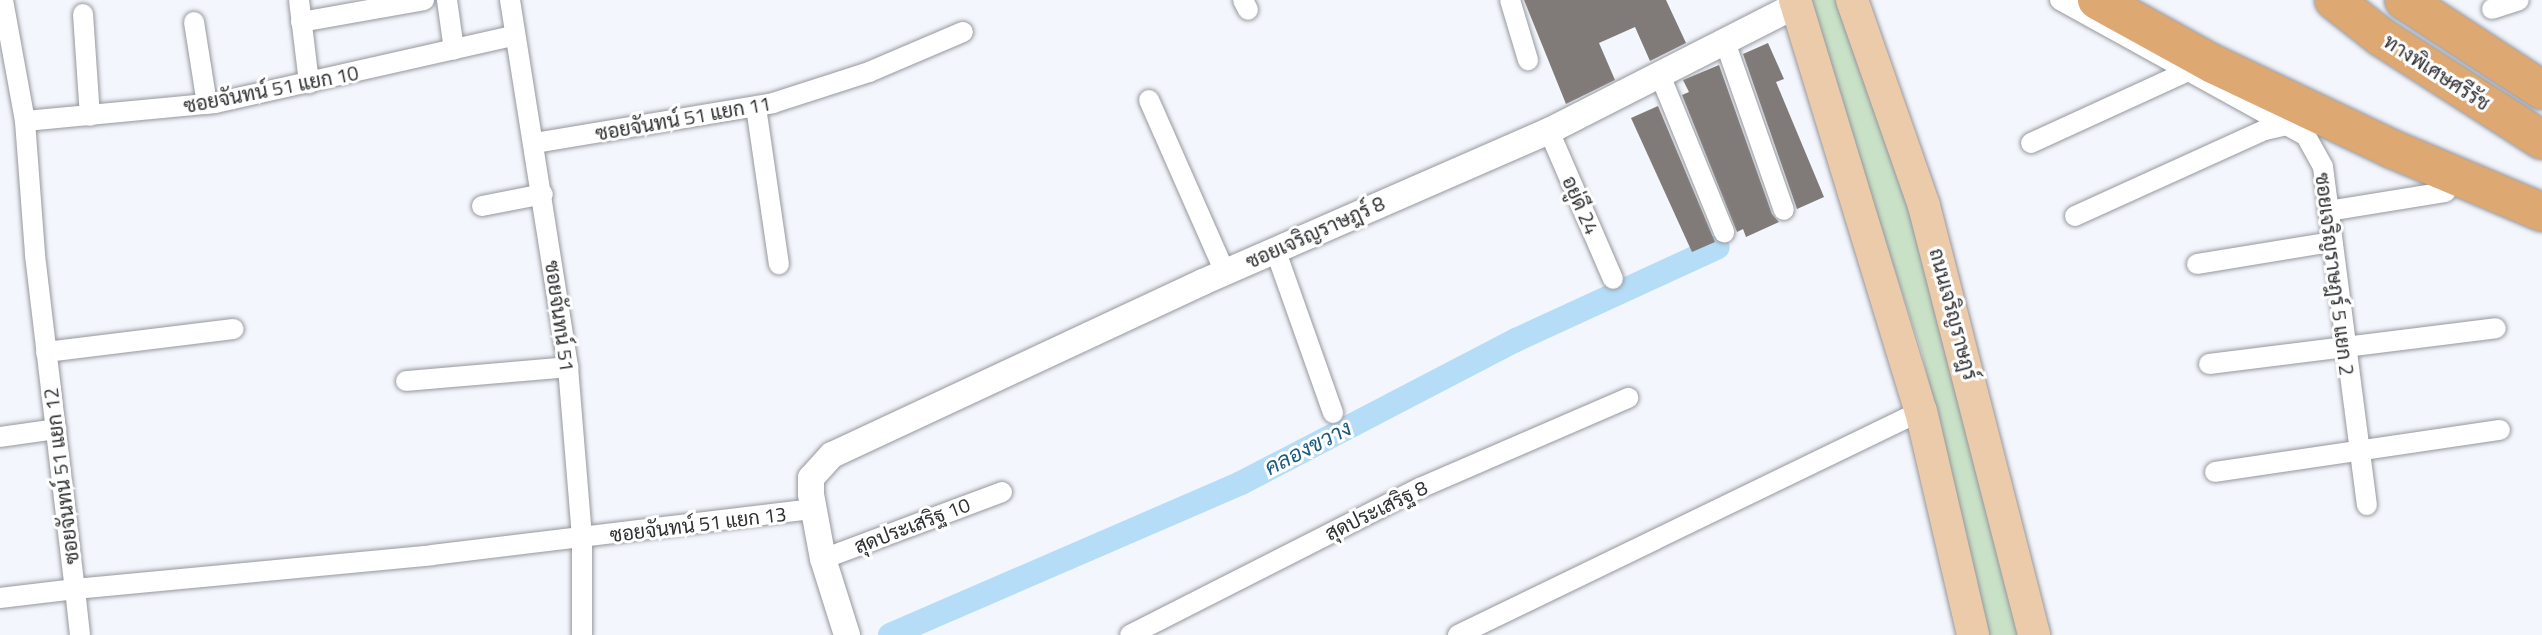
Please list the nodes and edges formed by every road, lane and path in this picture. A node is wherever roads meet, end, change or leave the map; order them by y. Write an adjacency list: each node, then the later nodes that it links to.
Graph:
1 (3, 0): 31 (street, ซอยจันทน์ 51 แยก 12)
2 (299, 0): 17 (street)
3 (424, 0): 17 (street)
4 (447, 0): 21 (street)
5 (1510, 0): 22 (street)
6 (1852, 0): 79 (main road, ถนนเจริญราษฎร์)
7 (2060, 0): 23 (street, ซอยเจริญราษฎร์ 5 แยก 2)
8 (2097, 0): 42 (highway)
9 (2334, 0): 34 (highway, ทางพิเศษศรีรัช)
10 (2404, 0): 26 (highway, ทางพิเศษศรีรัช)
11 (2519, 0): 14 (street)
12 (513, 1): 19 (street, ซอยจันทน์ 51)
13 (1795, 2): 20 (street, ซอยเจริญราษฎร์ 8); 59 (main road)
14 (2492, 9)
15 (83, 14): 30 (street)
16 (194, 22): 28 (street)
17 (301, 22): 25 (street)
18 (963, 32): 29 (street, ซอยจันทน์ 51 แยก 11)
19 (513, 36): 21 (street, ซอยจันทน์ 51 แยก 10); 35 (street, ซอยจันทน์ 51)
20 (1724, 39): 24 (street, ซอยเจริญราษฎร์ 8); 40 (street)
21 (454, 50): 25 (street, ซอยจันทน์ 51 แยก 10)
22 (1528, 60)
23 (2186, 72): 32 (street, ซอยเจริญราษฎร์ 5 แยก 2); 36 (street)
24 (1660, 75): 33 (street, ซอยเจริญราษฎร์ 8); 44 (street)
25 (309, 83): 28 (street, ซอยจันทน์ 51 แยก 10)
26 (2542, 90)
27 (1149, 100): 49 (street)
28 (207, 104): 30 (street, ซอยจันทน์ 51 แยก 10)
29 (756, 107): 35 (street, ซอยจันทน์ 51 แยก 11); 47 (street)
30 (90, 116): 31 (street, ซอยจันทน์ 51 แยก 10)
31 (25, 121): 54 (street, ซอยจันทน์ 51 แยก 12)
32 (2291, 124): 41 (street, ซอยเจริญราษฎร์ 5 แยก 2); 43 (street)
33 (1549, 131): 46 (street, ซอยเจริญราษฎร์ 8); 50 (street, อยู่ดี 24)
34 (2542, 140)
35 (535, 143): 38 (street, ซอยจันทน์ 51)
36 (2031, 143)
37 (2445, 192): 41 (street)
38 (543, 194): 39 (street); 56 (street, ซอยจันทน์ 51)
39 (482, 206)
40 (1784, 210)
41 (2328, 211): 45 (street, ซอยเจริญราษฎร์ 5 แยก 2)
42 (2542, 212)
43 (2075, 216)
44 (1724, 232)
45 (2332, 242): 48 (street); 53 (street, ซอยเจริญราษฎร์ 5 แยก 2)
46 (1275, 249): 49 (street, ซอยเจริญราษฎร์ 8); 60 (street)
47 (779, 264)
48 (2197, 264)
49 (1225, 272): 68 (street, ซอยเจริญราษฎร์ 8)
50 (1613, 279)
51 (2496, 328): 53 (street)
52 (234, 329): 54 (street)
53 (2345, 350): 55 (street); 64 (street, ซอยเจริญราษฎร์ 5 แยก 2)
54 (46, 352): 61 (street, ซอยจันทน์ 51 แยก 12)
55 (2209, 364)
56 (568, 367): 57 (street); 69 (street, ซอยจันทน์ 51)
57 (406, 381)
58 (1628, 398): 76 (street, สุดประเสริฐ 8)
59 (1921, 411): 77 (street); 78 (main road)
60 (1333, 413)
61 (56, 429): 63 (street); 71 (street, ซอยจันทน์ 51 แยก 12)
62 (2500, 430): 64 (street)
63 (0, 437)
64 (2358, 451): 65 (street); 67 (street, ซอยเจริญราษฎร์ 5 แยก 2)
65 (2215, 472)
66 (1002, 492): 70 (street, สุดประเสริฐ 10)
67 (2367, 505)
68 (813, 509): 69 (street, ซอยจันทน์ 51 แยก 13); 70 (street)
69 (582, 539): 71 (street, ซอยจันทน์ 51 แยก 12); 74 (street, ซอยจันทน์ 51)
70 (823, 559): 75 (street)
71 (75, 589): 72 (street); 73 (street)
72 (0, 598)
73 (80, 635)
74 (582, 635)
75 (847, 635)
76 (1130, 635)
77 (1458, 635)
78 (1973, 635)
79 (2034, 635)

